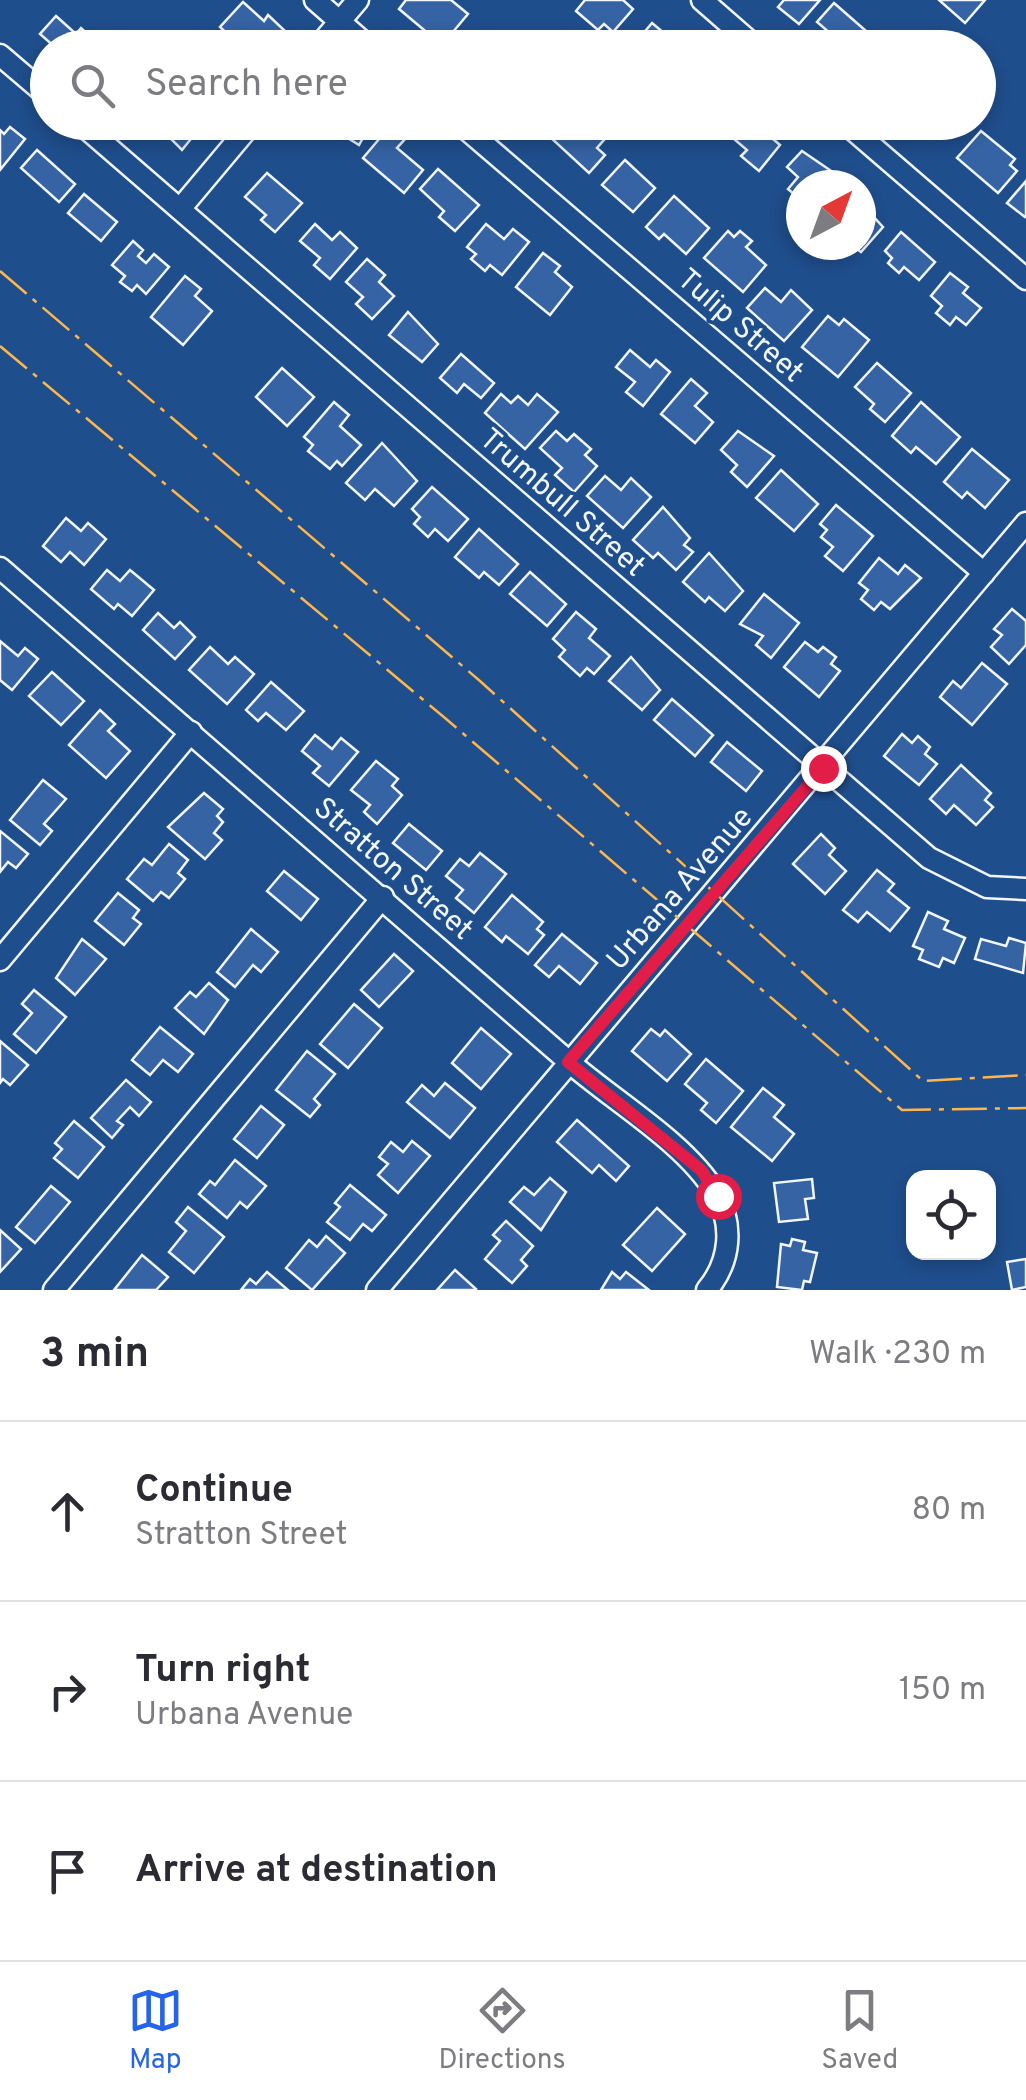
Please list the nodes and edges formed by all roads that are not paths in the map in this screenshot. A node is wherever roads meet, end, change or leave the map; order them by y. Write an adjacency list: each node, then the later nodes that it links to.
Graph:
1 (315, 0): 4 (street)
2 (358, 0): 4 (street)
3 (702, 0): 7 (street)
4 (340, 21): 5 (street); 6 (street)
5 (332, 30)
6 (350, 30)
7 (736, 30)
8 (0, 55): 9 (street)
9 (30, 81)
10 (100, 140): 14 (street, Trumbull Street)
11 (239, 140): 14 (street)
12 (479, 140): 18 (street, Tulip Street)
13 (865, 140): 15 (street)
14 (180, 209): 20 (street, Trumbull Street)
15 (1026, 278)
16 (1026, 523): 18 (street, Urbana Avenue)
17 (1, 571): 19 (street, Stratton Street)
18 (984, 572): 20 (street, Urbana Avenue)
19 (191, 732): 22 (street, Stratton Street); 23 (street)
20 (823, 768): 21 (street, Trumbull Street); 24 (street, Urbana Avenue)
21 (1026, 889)
22 (383, 896): 24 (street, Stratton Street); 25 (street)
23 (0, 960)
24 (568, 1062): 26 (street, Urbana Avenue); 27 (street, Stratton Street)
25 (54, 1290)
26 (377, 1290)
27 (707, 1290)

